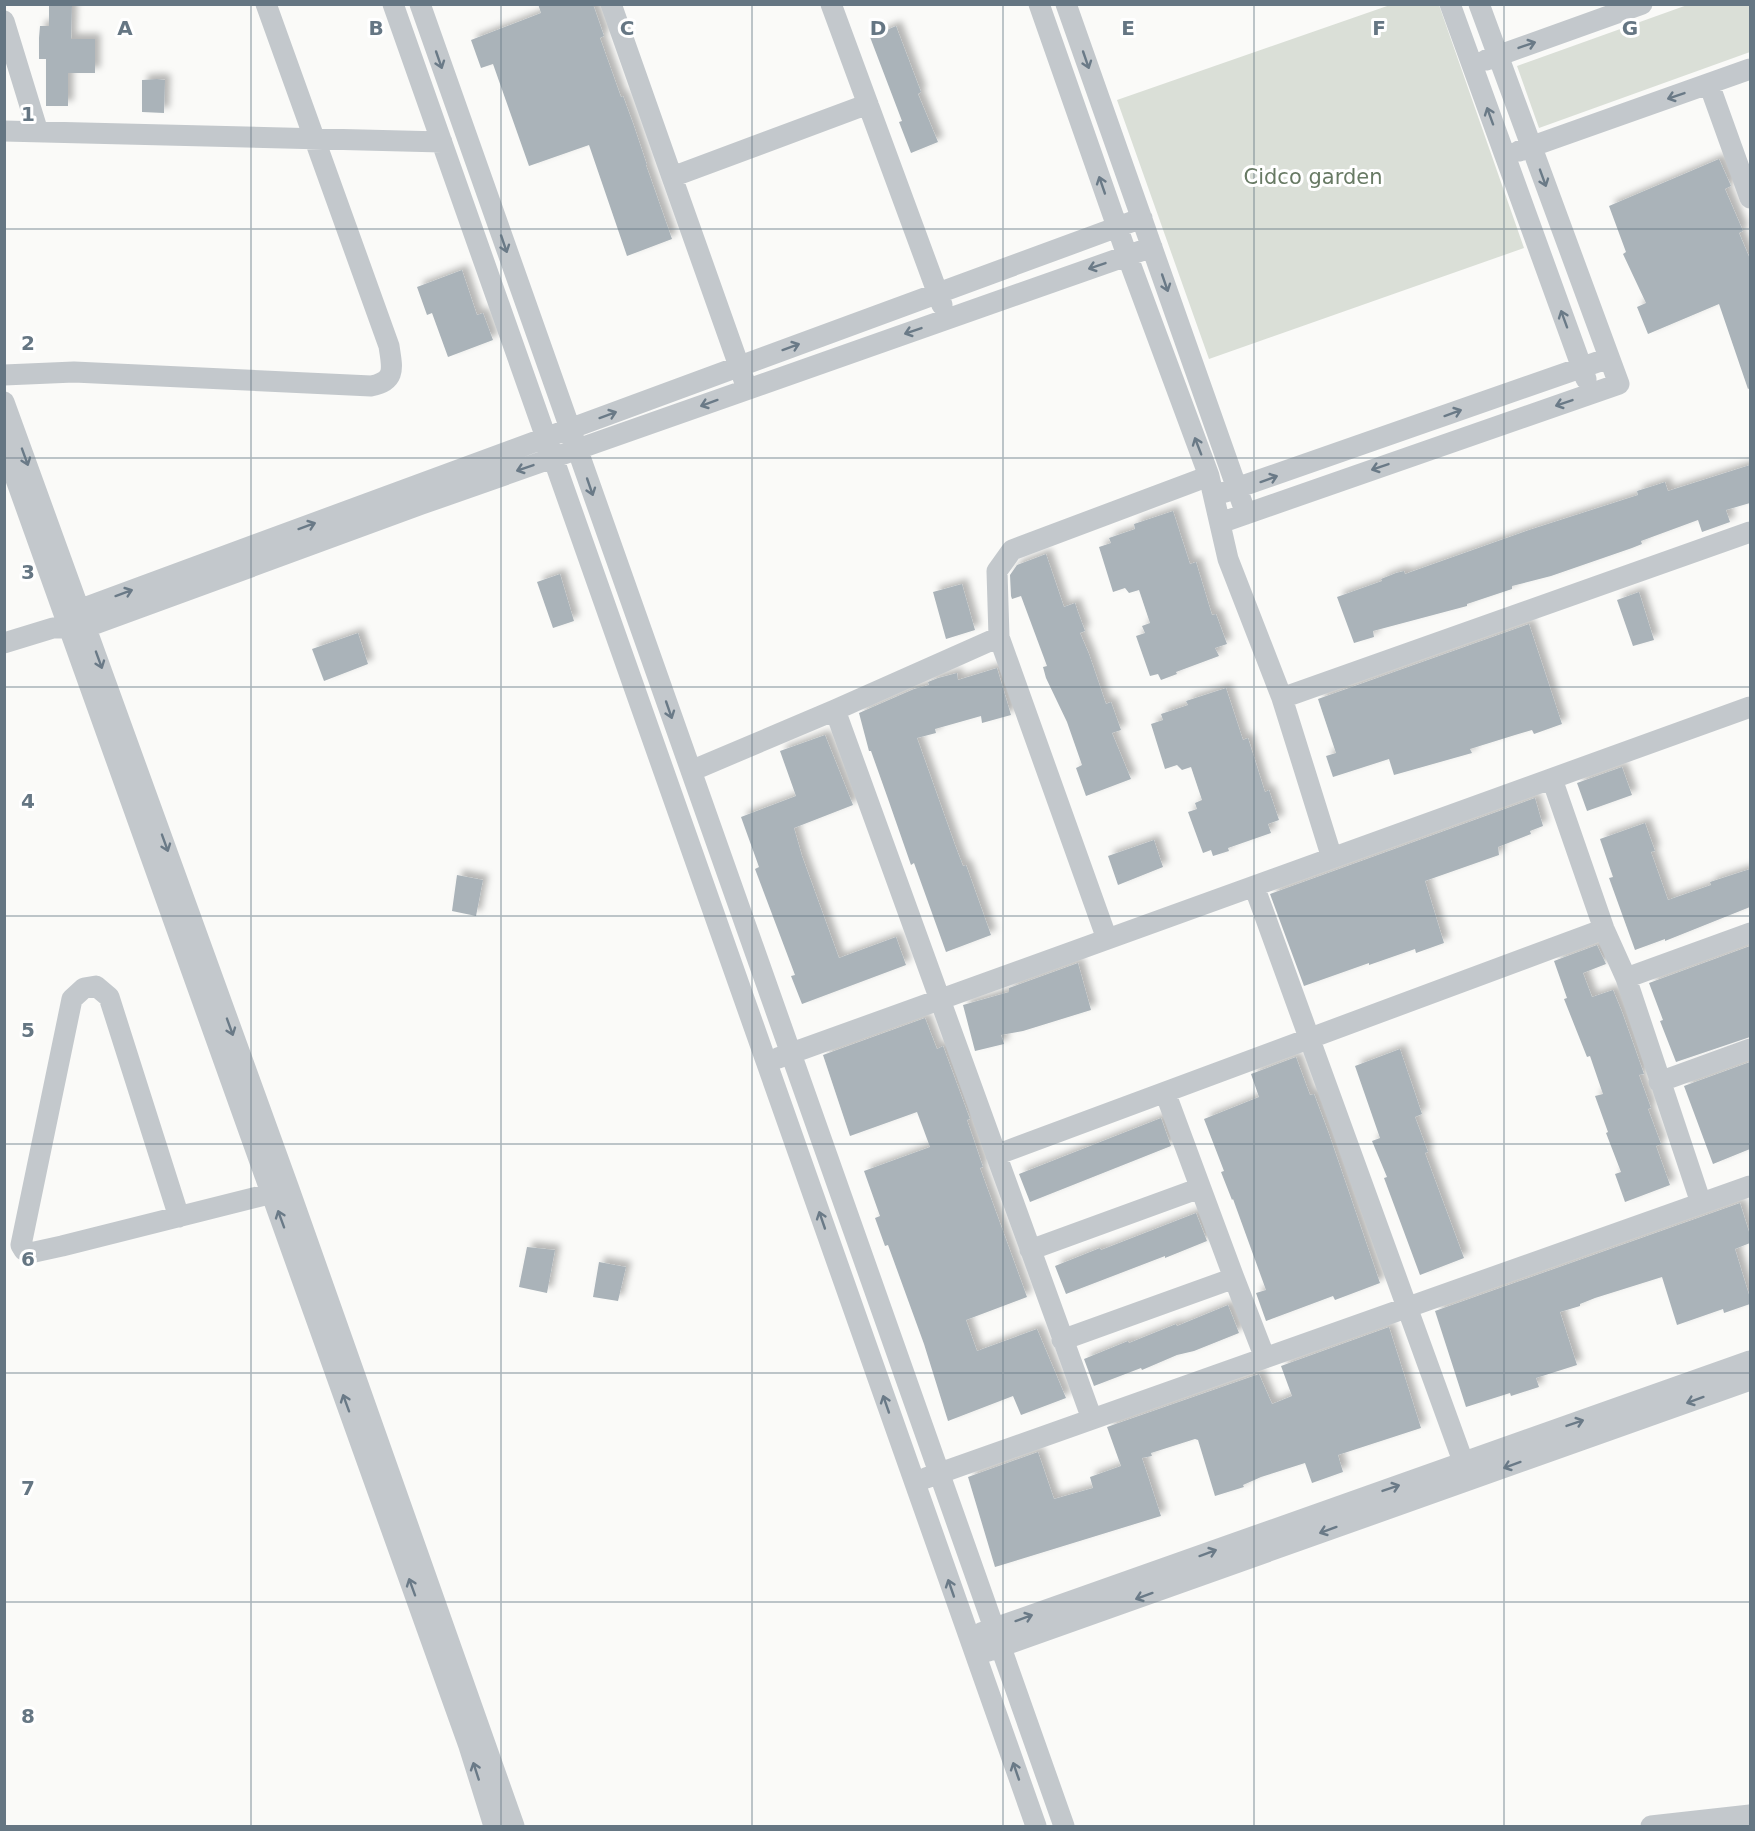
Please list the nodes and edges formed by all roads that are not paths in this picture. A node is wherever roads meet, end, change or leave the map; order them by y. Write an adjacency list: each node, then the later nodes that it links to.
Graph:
1 (266, 4): 19 (street)
2 (393, 4): 20 (street)
3 (420, 4): 38 (street, one-way to 38)
4 (611, 4): 23 (street)
5 (831, 4): 16 (street)
6 (1039, 4): 26 (street, one-way to 6)
7 (1066, 4): 25 (street, one-way to 25)
8 (1450, 4): 13 (street)
9 (1479, 4): 12 (street)
10 (1642, 4): 12 (street, one-way to 10)
11 (4, 21): 18 (street)
12 (1498, 56): 13 (street); 21 (street)
13 (1472, 65): 22 (street, one-way to 13)
14 (1750, 69): 15 (street)
15 (1709, 84): 21 (street, one-way to 21); 24 (street)
16 (868, 104): 23 (street); 29 (street)
17 (4, 131): 18 (street)
18 (38, 132): 19 (street)
19 (315, 139): 20 (street); 34 (street)
20 (442, 142): 40 (street)
21 (1531, 147): 22 (street); 31 (street, one-way to 31)
22 (1505, 156): 33 (street, one-way to 22)
23 (672, 177): 32 (street)
24 (1750, 198)
25 (1142, 218): 26 (street); 27 (street)
26 (1117, 227): 28 (street); 29 (street)
27 (1152, 247): 28 (street); 43 (street, one-way to 43)
28 (1127, 255): 30 (street, one-way to 30); 42 (street, one-way to 28)
29 (938, 293): 30 (street); 32 (street, one-way to 29)
30 (947, 319): 35 (street, one-way to 35)
31 (1609, 358): 33 (street); 36 (street)
32 (739, 367): 35 (street); 38 (street, one-way to 32)
33 (1582, 368): 36 (street); 43 (street, one-way to 33)
34 (4, 375)
35 (747, 389): 41 (street, one-way to 41)
36 (1591, 394): 44 (street, one-way to 44)
37 (4, 402): 47 (street, one-way to 47)
38 (570, 429): 40 (street); 41 (street)
39 (4, 446): 47 (street)
40 (549, 448): 41 (street); 47 (street); 51 (street)
41 (577, 450): 50 (street, one-way to 50)
42 (1211, 486): 43 (street); 45 (street); 48 (street)
43 (1238, 490): 44 (street)
44 (1246, 514): 45 (street)
45 (1220, 523): 52 (street)
46 (1750, 532): 52 (street)
47 (71, 622): 49 (street); 73 (street)
48 (999, 637): 54 (street); 61 (street)
49 (4, 643)
50 (656, 673): 51 (street); 55 (street, one-way to 55)
51 (631, 680): 67 (street)
52 (1282, 698): 57 (street)
53 (1750, 707): 56 (street)
54 (835, 710): 55 (street); 63 (street)
55 (690, 771): 66 (street)
56 (1552, 779): 57 (street); 59 (street)
57 (1332, 858): 58 (street)
58 (1254, 886): 61 (street); 64 (street)
59 (1604, 929): 62 (street); 64 (street)
60 (1750, 933): 62 (street)
61 (1107, 939): 63 (street)
62 (1626, 978): 68 (street)
63 (941, 999): 66 (street); 70 (street)
64 (1309, 1039): 69 (street); 78 (street)
65 (1750, 1049): 68 (street)
66 (790, 1054): 67 (street); 85 (street)
67 (766, 1062): 86 (street, one-way to 67)
68 (1659, 1082): 74 (street)
69 (1165, 1092): 70 (street); 72 (street)
70 (996, 1155): 76 (street)
71 (1750, 1186): 74 (street)
72 (1200, 1188): 76 (street); 77 (street)
73 (280, 1191): 75 (street); 90 (street, one-way to 73); 91 (street)
74 (1701, 1203): 78 (street)
75 (179, 1217): 75 (street)
76 (1030, 1250): 79 (street)
77 (1234, 1278): 79 (street); 80 (street)
78 (1407, 1308): 80 (street); 84 (street)
79 (1062, 1340): 83 (street)
80 (1266, 1358): 83 (street)
81 (1750, 1361): 84 (street, one-way to 81)
82 (1750, 1380): 84 (street, one-way to 84)
83 (1092, 1419): 85 (street)
84 (1466, 1471): 87 (street)
85 (939, 1474): 86 (street); 87 (street)
86 (914, 1483): 88 (street, one-way to 86)
87 (997, 1638): 88 (street); 93 (street)
88 (972, 1647): 92 (street, one-way to 88)
89 (1750, 1815): 94 (street)
90 (494, 1827)
91 (514, 1827)
92 (1036, 1827)
93 (1064, 1827)
94 (1651, 1827)

